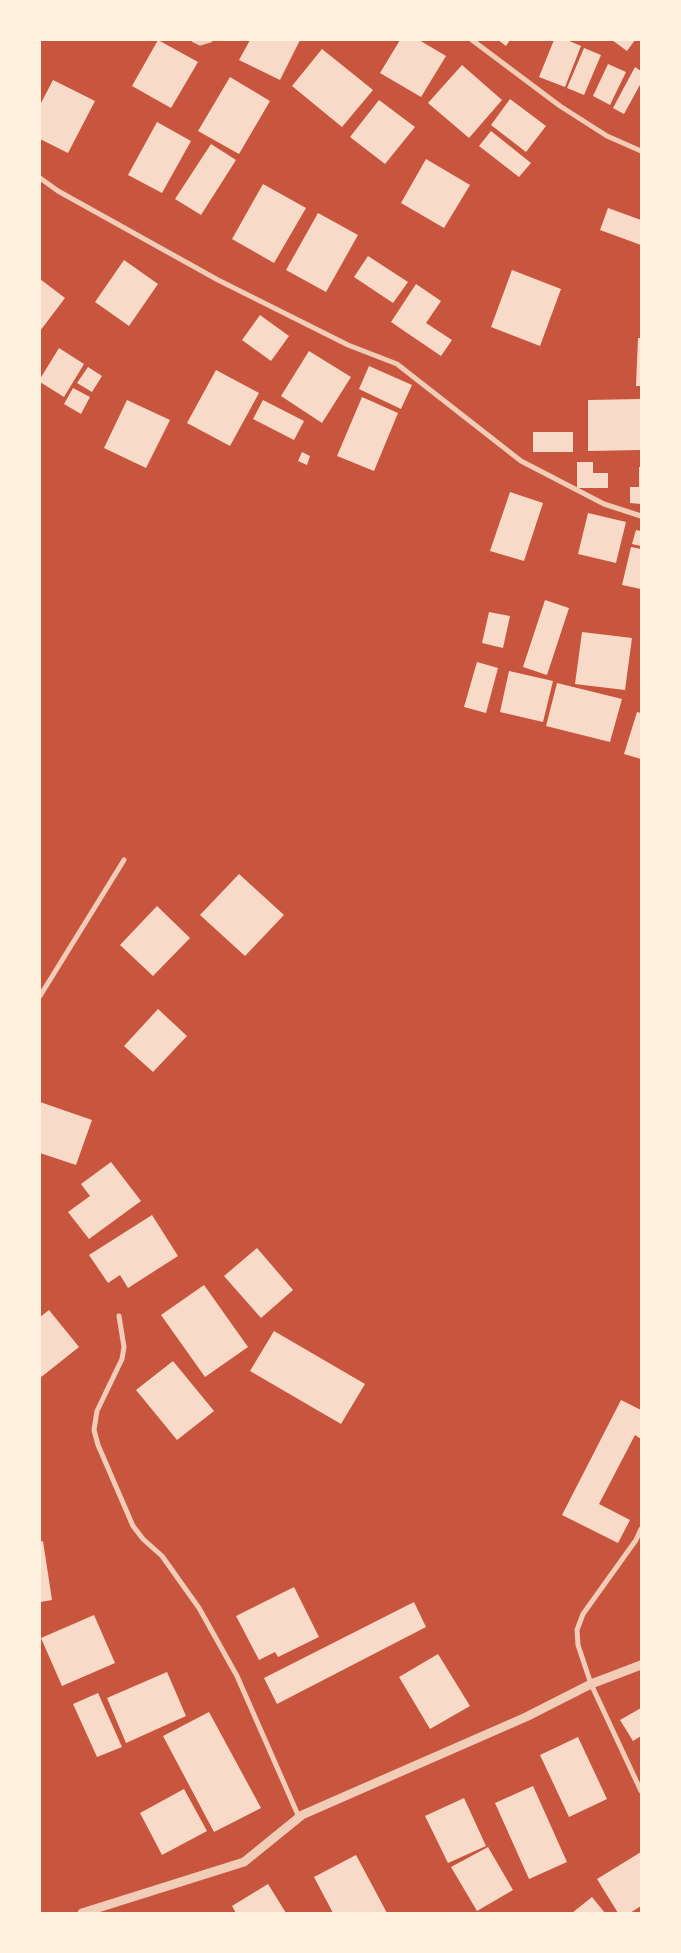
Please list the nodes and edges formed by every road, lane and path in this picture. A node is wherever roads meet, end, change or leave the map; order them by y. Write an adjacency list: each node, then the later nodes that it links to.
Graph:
1 (194, 40): 2 (street)
2 (210, 40)
3 (472, 40): 4 (street)
4 (641, 151)
5 (40, 178): 6 (street)
6 (641, 516)
7 (124, 860): 8 (street)
8 (40, 996)
9 (119, 1316): 14 (street)
10 (641, 1529): 12 (street)
11 (641, 1665): 12 (street)
12 (591, 1684): 13 (street); 14 (street)
13 (641, 1790)
14 (302, 1815): 15 (street)
15 (82, 1913)

